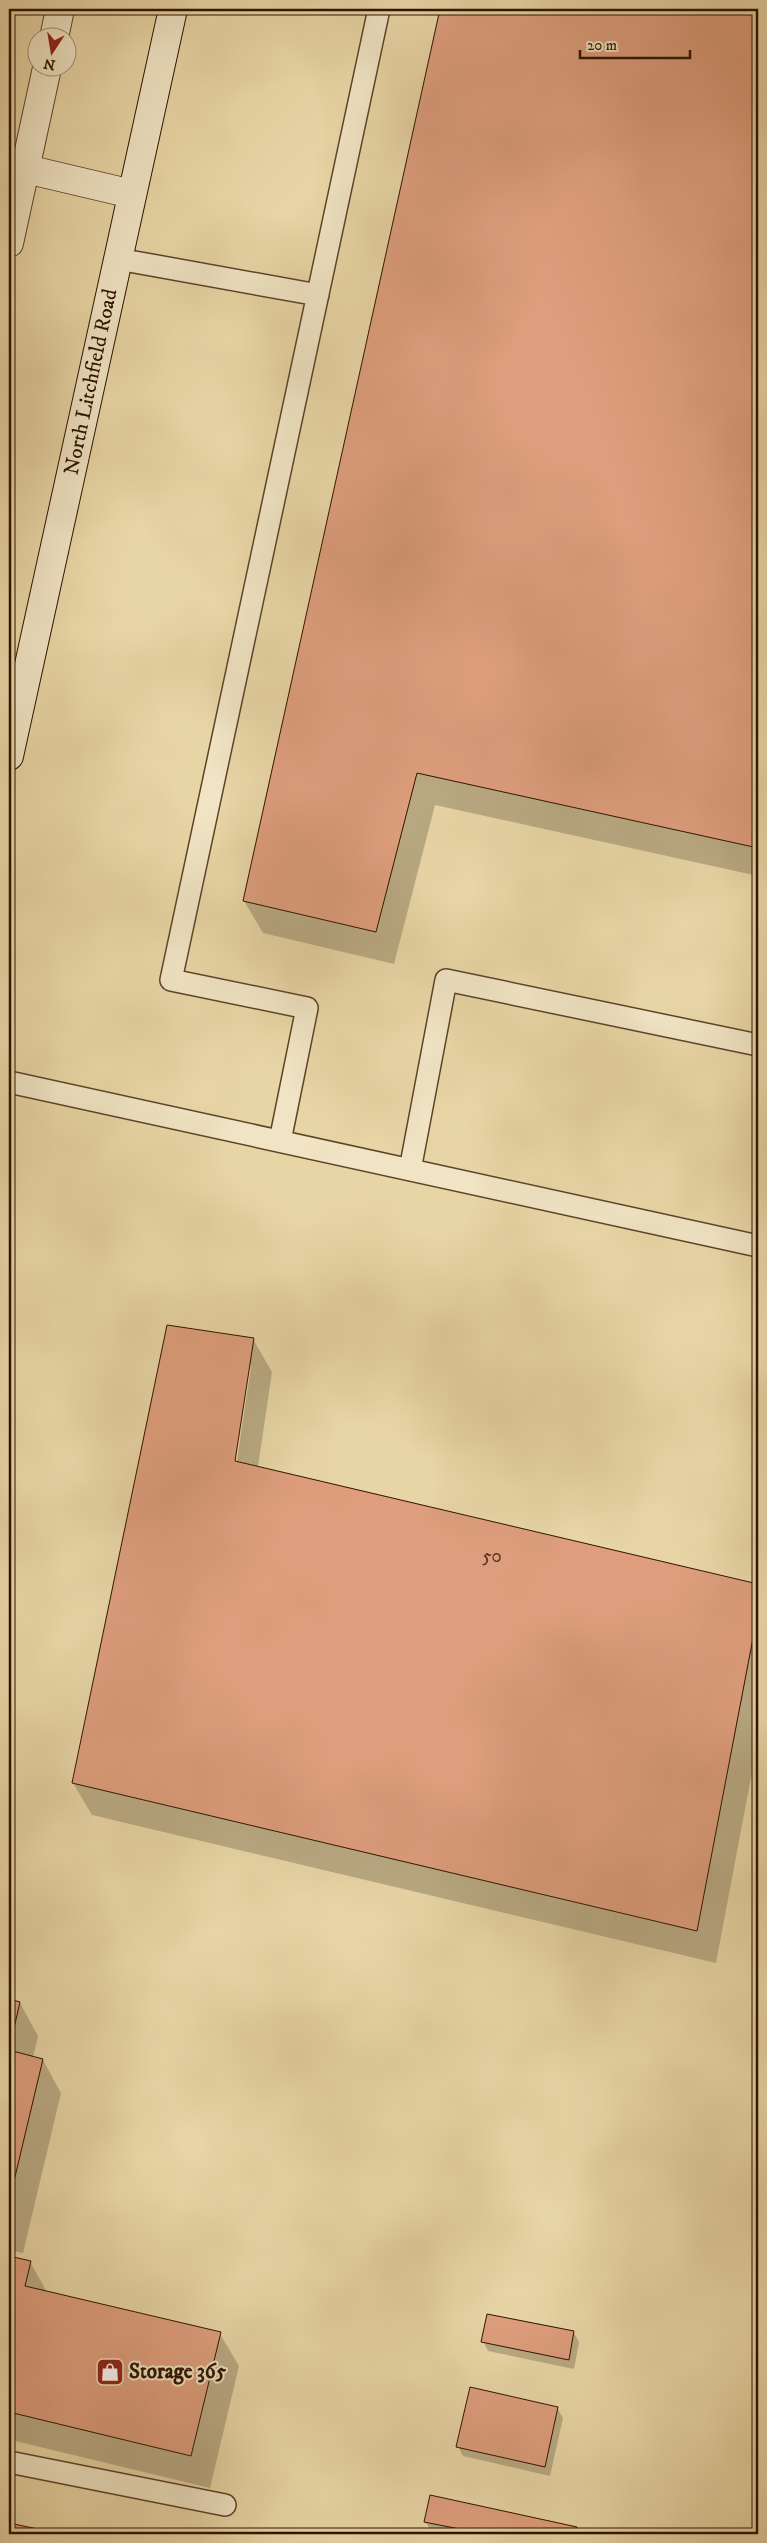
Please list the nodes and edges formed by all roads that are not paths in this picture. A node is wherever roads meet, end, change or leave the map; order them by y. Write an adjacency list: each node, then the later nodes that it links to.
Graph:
1 (60, 9): 4 (main road)
2 (173, 9): 7 (main road, North Litchfield Road)
3 (379, 9): 10 (lane)
4 (56, 28)
5 (44, 78): 6 (main road)
6 (17, 167): 7 (main road); 8 (main road)
7 (132, 194): 9 (main road, North Litchfield Road)
8 (9, 243)
9 (118, 259): 10 (lane); 11 (main road, North Litchfield Road)
10 (318, 295): 14 (lane)
11 (9, 756)
12 (758, 1045): 15 (lane)
13 (9, 1082): 14 (lane)
14 (280, 1141): 15 (lane)
15 (410, 1170): 16 (lane)
16 (758, 1246)
17 (9, 2462): 18 (lane)
18 (225, 2506)

